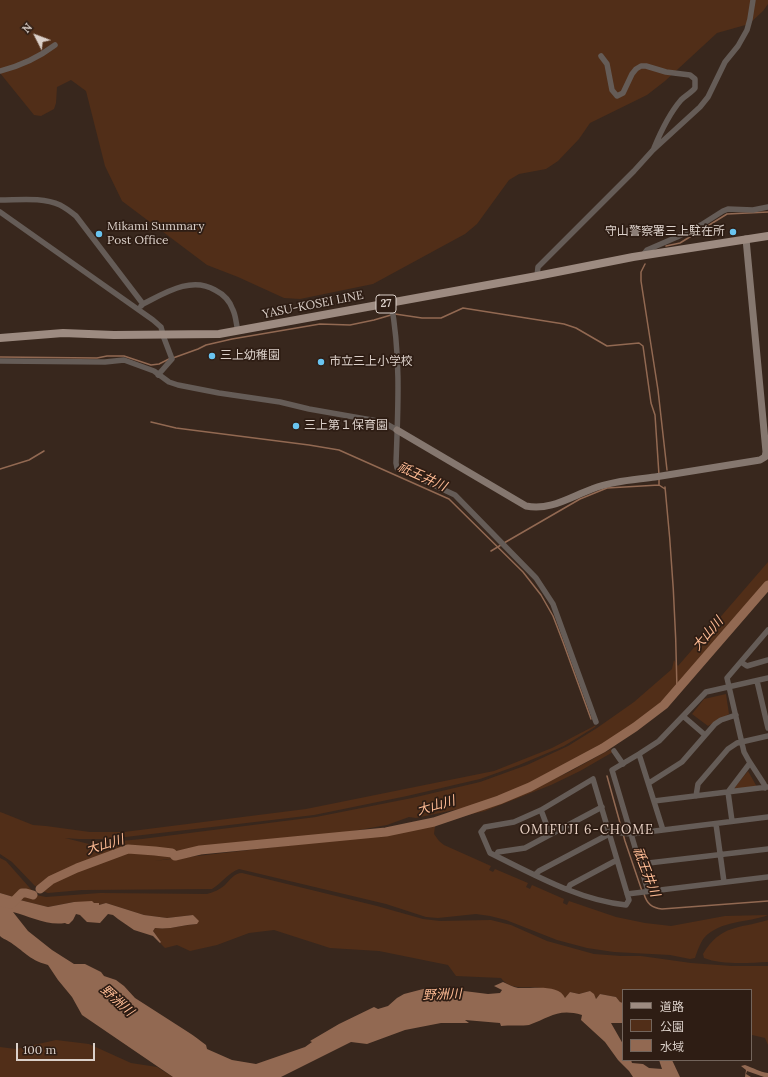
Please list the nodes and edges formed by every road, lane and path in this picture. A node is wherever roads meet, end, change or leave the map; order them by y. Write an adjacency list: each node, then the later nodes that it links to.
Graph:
1 (752, 0): 5 (street)
2 (55, 45): 4 (street)
3 (601, 56): 5 (street)
4 (0, 71)
5 (653, 150): 12 (street)
6 (0, 200): 14 (street)
7 (768, 207): 11 (street)
8 (0, 212): 15 (street)
9 (768, 236): 10 (main road, YASU-KOSEI LINE / 27)
10 (746, 239): 11 (main road, YASU-KOSEI LINE / 27); 21 (street)
11 (643, 256): 12 (main road, YASU-KOSEI LINE / 27)
12 (537, 276): 13 (main road, YASU-KOSEI LINE / 27)
13 (391, 303): 16 (main road, YASU-KOSEI LINE / 27); 21 (street)
14 (143, 304): 15 (street); 16 (street)
15 (139, 309): 17 (street)
16 (238, 331): 17 (main road, YASU-KOSEI LINE / 27)
17 (162, 334): 18 (main road, YASU-KOSEI LINE / 27); 20 (street)
18 (0, 338)
19 (0, 361): 20 (street)
20 (158, 375): 21 (street)
21 (397, 430): 31 (street)
22 (768, 630): 24 (street)
23 (768, 660): 24 (street)
24 (741, 662): 27 (street)
25 (768, 678): 26 (street)
26 (757, 681): 27 (street); 28 (street)
27 (729, 687): 29 (street); 30 (street)
28 (766, 708): 32 (street)
29 (736, 715): 33 (street); 35 (street)
30 (683, 716): 33 (street); 37 (street)
31 (596, 722)
32 (768, 728)
33 (705, 735): 40 (street)
34 (768, 736): 35 (street)
35 (742, 742): 38 (street); 43 (street)
36 (614, 751): 39 (street)
37 (639, 754): 39 (street); 40 (street)
38 (750, 763): 41 (street); 42 (street)
39 (623, 764): 53 (street)
40 (649, 783): 44 (street)
41 (767, 788): 42 (street)
42 (728, 792): 43 (street); 48 (street)
43 (696, 796): 44 (street)
44 (654, 801): 50 (street)
45 (602, 807): 46 (street); 51 (street); 52 (street)
46 (541, 810): 51 (street); 56 (street)
47 (768, 817): 48 (street)
48 (732, 821): 49 (street)
49 (716, 824): 50 (street); 55 (street)
50 (663, 830): 53 (street)
51 (550, 834): 56 (street)
52 (610, 834): 53 (street); 57 (street); 59 (street)
53 (631, 834): 58 (street)
54 (768, 849): 55 (street)
55 (720, 854): 58 (street); 61 (street)
56 (496, 856): 59 (street)
57 (617, 860): 62 (street); 64 (street)
58 (640, 864): 63 (street)
59 (535, 875): 62 (street)
60 (768, 877): 61 (street)
61 (724, 882): 63 (street)
62 (568, 889): 64 (street)
63 (648, 891): 64 (street)
64 (627, 894)

